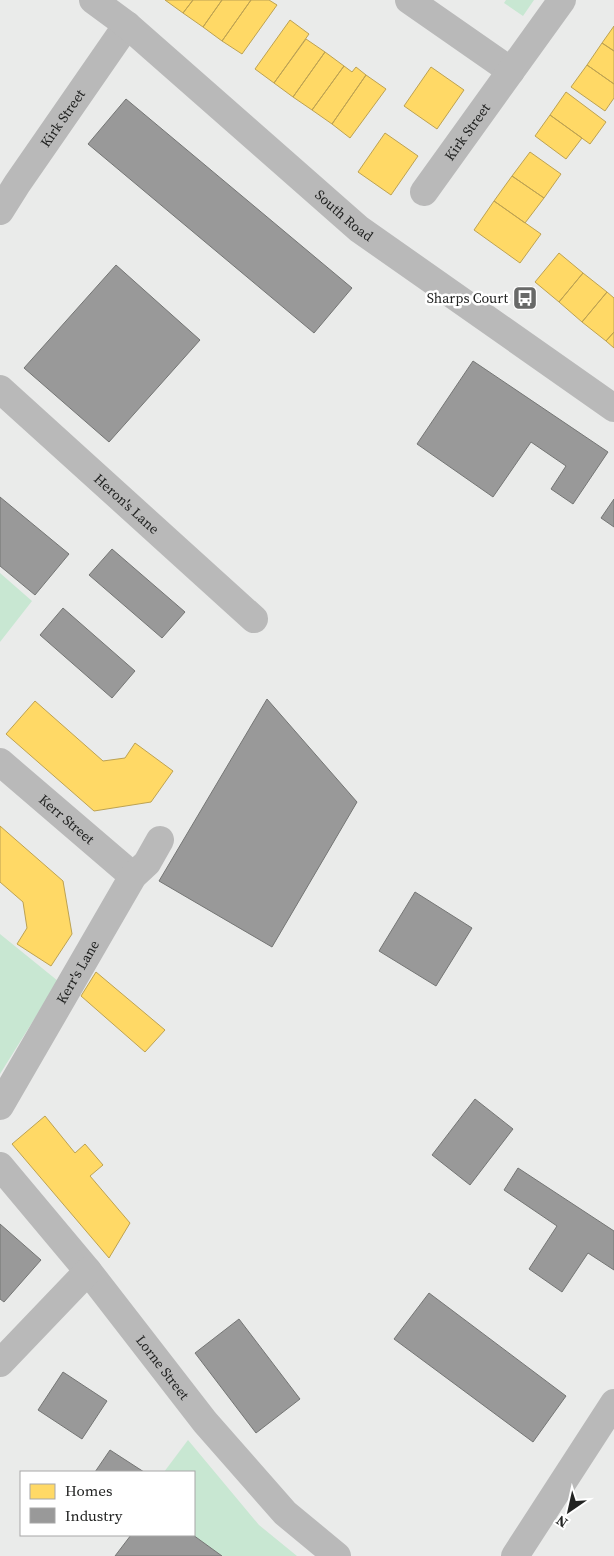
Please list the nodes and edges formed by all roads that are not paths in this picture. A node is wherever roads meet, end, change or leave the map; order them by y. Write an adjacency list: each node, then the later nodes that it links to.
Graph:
1 (93, 0): 4 (street, South Road)
2 (409, 0): 5 (street)
3 (562, 0): 5 (street, Kirk Street)
4 (127, 25): 7 (street, Kirk Street); 9 (street, South Road)
5 (511, 72): 6 (street, Kirk Street)
6 (424, 192)
7 (0, 212)
8 (0, 389): 10 (street, Heron's Lane)
9 (614, 408)
10 (254, 619)
11 (0, 762): 13 (street, Kerr Street)
12 (160, 840): 13 (street, Kerr's Lane)
13 (134, 876): 14 (street, Kerr's Lane)
14 (0, 1106)
15 (0, 1166): 16 (street, Lorne Street)
16 (88, 1271): 17 (street); 19 (street, Lorne Street)
17 (0, 1363)
18 (614, 1403): 20 (street)
19 (337, 1556)
20 (514, 1556)

